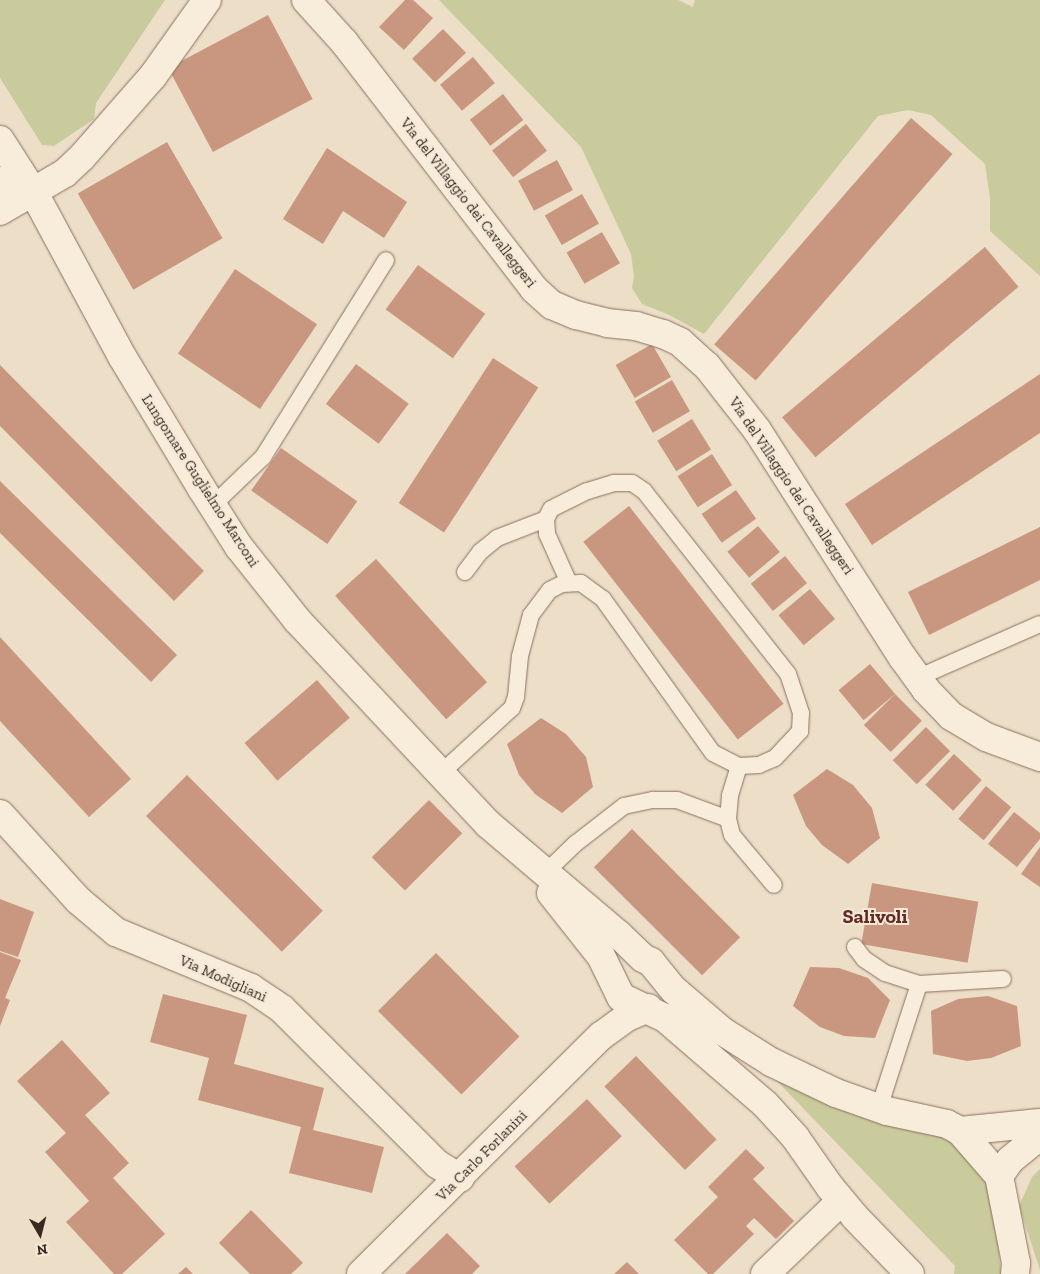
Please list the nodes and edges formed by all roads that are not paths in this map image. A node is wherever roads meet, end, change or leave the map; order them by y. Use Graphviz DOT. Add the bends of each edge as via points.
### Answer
graph roads {
  1 [pos="207,0"];
  2 [pos="306,0"];
  3 [pos="0,140"];
  4 [pos="0,181"];
  5 [pos="34,193"];
  6 [pos="0,211"];
  7 [pos="386,260"];
  8 [pos="212,506"];
  9 [pos="546,519"];
  10 [pos="465,572"];
  11 [pos="569,583"];
  12 [pos="1040,624"];
  13 [pos="918,678"];
  14 [pos="1040,757"];
  15 [pos="739,766"];
  16 [pos="441,773"];
  17 [pos="0,814"];
  18 [pos="728,819"];
  19 [pos="516,849"];
  20 [pos="546,873"];
  21 [pos="774,885"];
  22 [pos="855,947"];
  23 [pos="643,958"];
  24 [pos="1003,979"];
  25 [pos="919,984"];
  26 [pos="614,987"];
  27 [pos="648,1008"];
  28 [pos="601,1036"];
  29 [pos="879,1108"];
  30 [pos="1040,1123"];
  31 [pos="960,1131"];
  32 [pos="1040,1136"];
  33 [pos="999,1176"];
  34 [pos="460,1178"];
  35 [pos="841,1201"];
  36 [pos="362,1274"];
  37 [pos="765,1274"];
  38 [pos="910,1274"];
  39 [pos="1015,1274"];
  1 -- 5 [label="street" via="153,76 82,156"];
  2 -- 13 [label="street, Via del Villaggio dei Cavalleggeri" via="344,42 534,290 552,305 576,315 663,334 680,342 707,366 757,430"];
  3 -- 5 [label="street, Lungomare Guglielmo Marconi"];
  4 -- 5 [label="street"];
  5 -- 6 [label="street"];
  5 -- 8 [label="street, Lungomare Guglielmo Marconi" via="123,358"];
  7 -- 8 [label="lane" via="263,457"];
  8 -- 16 [label="street, Lungomare Guglielmo Marconi" via="238,546 297,620"];
  9 -- 10 [label="lane" via="497,538 480,552"];
  9 -- 11 [label="lane" via="547,534"];
  9 -- 15 [label="lane" via="551,509 587,491 614,483 632,483 644,491 788,674 801,713 800,731 775,758 759,765"];
  11 -- 15 [label="lane" via="581,583 603,599 713,753"];
  11 -- 16 [label="lane" via="550,590 531,614 512,708"];
  12 -- 13 [label="lane"];
  13 -- 14 [label="street, Via del Villaggio dei Cavalleggeri" via="952,716 986,737"];
  15 -- 18 [label="lane" via="730,796"];
  16 -- 19 [label="street, Lungomare Guglielmo Marconi"];
  17 -- 34 [label="street, Via Modigliani" via="78,900 116,932 251,988 282,1009 437,1164"];
  18 -- 20 [label="lane" via="677,800 653,800 624,806 575,844"];
  18 -- 21 [label="lane" via="732,835"];
  19 -- 20 [label="street, Lungomare Guglielmo Marconi"];
  19 -- 26 [label="street, Lungomare Guglielmo Marconi" via="601,956"];
  20 -- 23 [label="street, Lungomare Guglielmo Marconi"];
  22 -- 25 [label="lane" via="864,959 885,973"];
  23 -- 26 [label="street" via="621,966 616,972"];
  23 -- 29 [label="street, Lungomare Guglielmo Marconi" via="657,968 694,1010 722,1031 779,1066 836,1093"];
  24 -- 25 [label="lane"];
  25 -- 29 [label="lane"];
  26 -- 27 [label="street" via="626,1001"];
  26 -- 28 [label="street, Via Carlo Forlanini" via="611,1014"];
  27 -- 28 [label="street, Via Carlo Forlanini" via="627,1017"];
  27 -- 35 [label="street" via="686,1035 765,1104 795,1137"];
  28 -- 34 [label="street, Via Carlo Forlanini"];
  29 -- 31 [label="street, Lungomare Guglielmo Marconi" via="947,1124"];
  30 -- 31 [label="street"];
  31 -- 33 [label="street, Lungomare Guglielmo Marconi"];
  32 -- 33 [label="street" via="1010,1160"];
  33 -- 39 [label="street, Lungomare Guglielmo Marconi" via="1016,1263"];
  34 -- 36 [label="street, Via Carlo Forlanini"];
  35 -- 37 [label="street"];
  35 -- 38 [label="street"];
}
